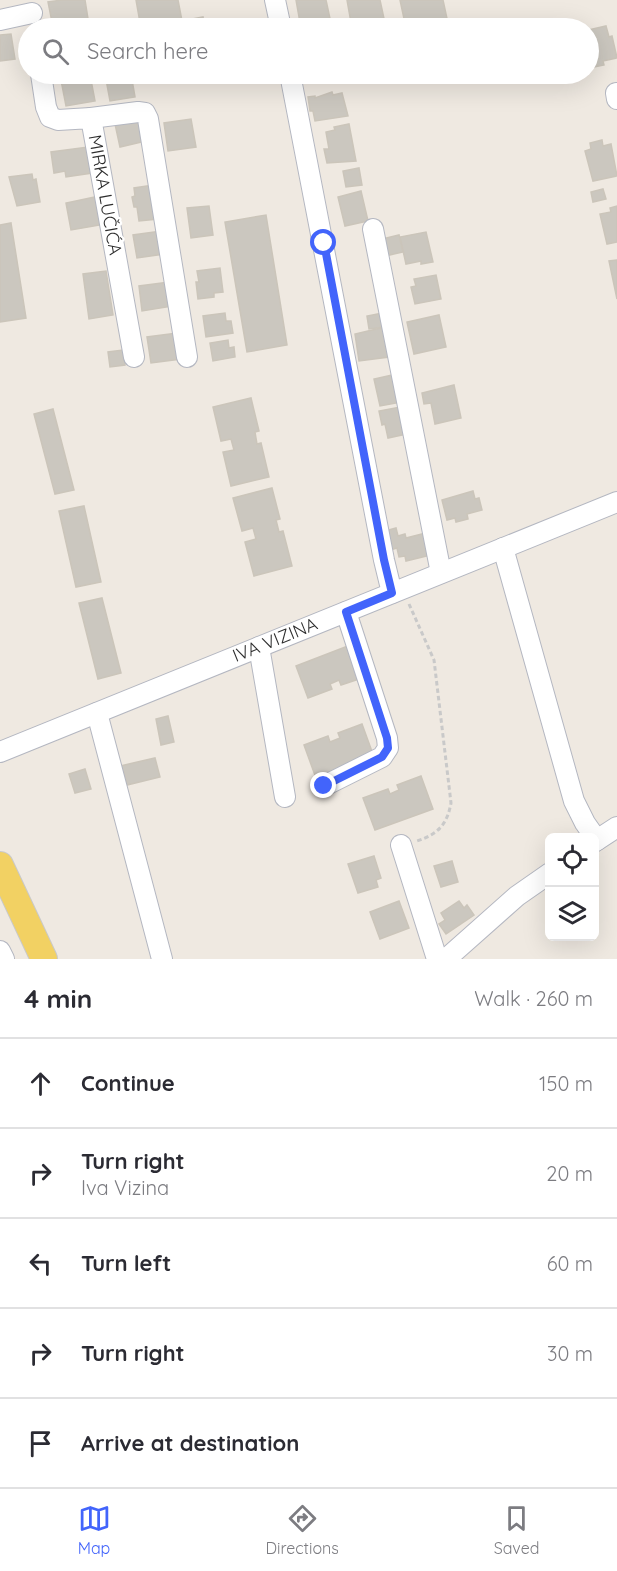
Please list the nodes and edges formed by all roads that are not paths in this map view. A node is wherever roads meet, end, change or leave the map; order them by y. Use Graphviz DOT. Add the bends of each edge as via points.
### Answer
graph roads {
  1 [pos="275,0"];
  2 [pos="32,14"];
  3 [pos="279,18"];
  4 [pos="0,20"];
  5 [pos="42,84"];
  6 [pos="292,84"];
  7 [pos="91,118"];
  8 [pos="373,229"];
  9 [pos="134,357"];
  10 [pos="187,357"];
  11 [pos="617,502"];
  12 [pos="502,548"];
  13 [pos="441,573"];
  14 [pos="397,591"];
  15 [pos="346,612"];
  16 [pos="259,647"];
  17 [pos="97,713"];
  18 [pos="0,752"];
  19 [pos="324,786"];
  20 [pos="285,797"];
  21 [pos="617,827"];
  22 [pos="591,833"];
  23 [pos="599,839"];
  24 [pos="401,845"];
  25 [pos="0,865"];
  26 [pos="545,876"];
  27 [pos="0,951"];
  28 [pos="4,959"];
  29 [pos="44,959"];
  30 [pos="162,959"];
  31 [pos="437,959"];
  32 [pos="446,959"];
  1 -- 3 [label="street"];
  2 -- 4 [label="street"];
  5 -- 7 [label="street, MIRKA LUČIĆA" via="50,117"];
  6 -- 14 [label="street" via="384,560"];
  7 -- 9 [label="street, MIRKA LUČIĆA"];
  7 -- 10 [label="street" via="138,112 145,113 148,119"];
  8 -- 13 [label="street"];
  11 -- 12 [label="street, IVA VIZINA"];
  12 -- 13 [label="street, IVA VIZINA"];
  12 -- 22 [label="street" via="574,801"];
  13 -- 14 [label="street, IVA VIZINA"];
  14 -- 15 [label="street, IVA VIZINA"];
  15 -- 16 [label="street, IVA VIZINA"];
  15 -- 19 [label="street" via="388,748 382,757"];
  16 -- 17 [label="street, IVA VIZINA"];
  16 -- 20 [label="street"];
  17 -- 18 [label="street, IVA VIZINA"];
  17 -- 30 [label="street"];
  21 -- 23 [label="street"];
  24 -- 31 [label="street"];
  25 -- 29 [label="main road"];
  26 -- 32 [label="street"];
  27 -- 28 [label="street"];
}
